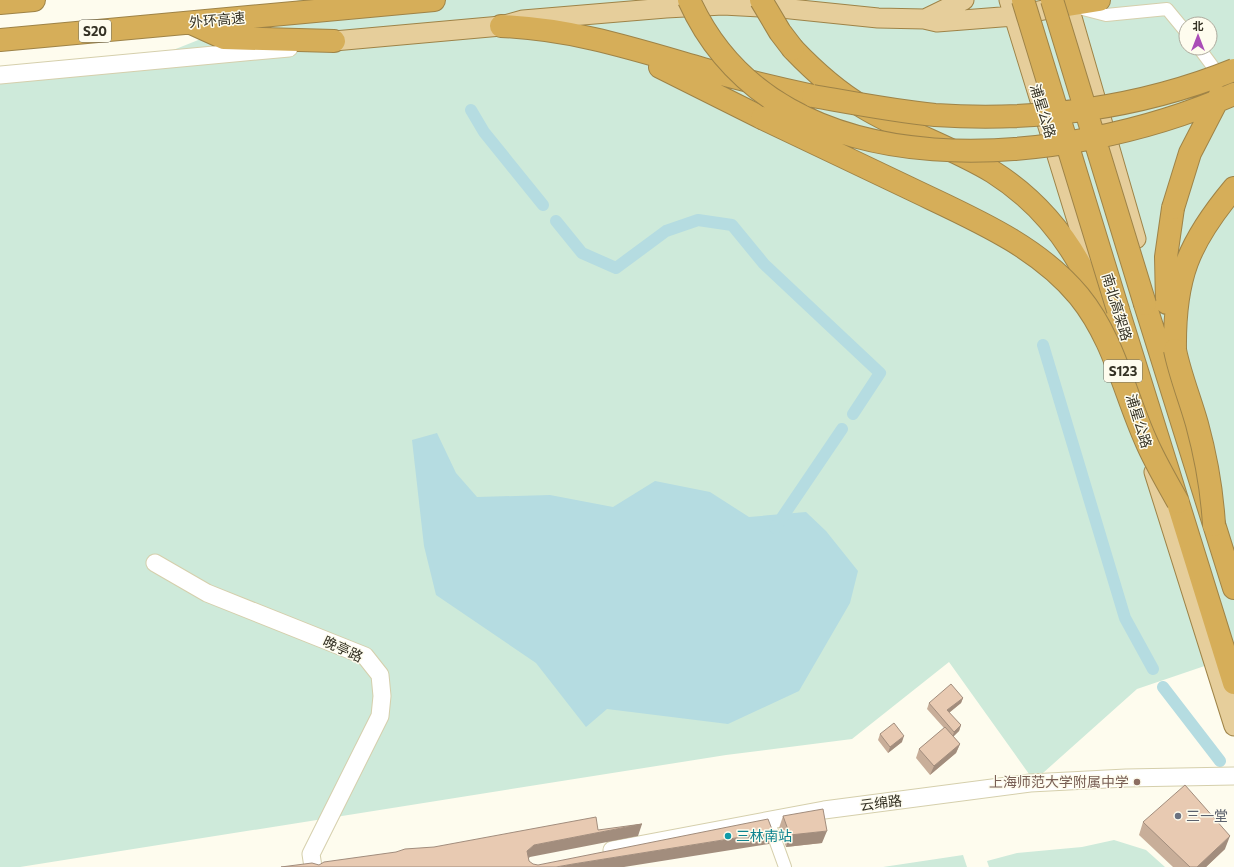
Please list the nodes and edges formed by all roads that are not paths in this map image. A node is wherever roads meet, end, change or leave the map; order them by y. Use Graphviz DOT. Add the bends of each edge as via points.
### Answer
graph roads {
  1 [pos="34,0"];
  2 [pos="434,0"];
  3 [pos="689,0"];
  4 [pos="761,0"];
  5 [pos="964,0"];
  6 [pos="1099,0"];
  7 [pos="1062,2"];
  8 [pos="0,3"];
  9 [pos="1016,5"];
  10 [pos="924,19"];
  11 [pos="190,22"];
  12 [pos="1178,22"];
  13 [pos="501,26"];
  14 [pos="0,40"];
  15 [pos="334,41"];
  16 [pos="633,49"];
  17 [pos="1205,56"];
  18 [pos="1234,70"];
  19 [pos="0,75"];
  20 [pos="1234,94"];
  21 [pos="1234,188"];
  22 [pos="1175,350"];
  23 [pos="1119,367"];
  24 [pos="1178,502"];
  25 [pos="1214,525"];
  26 [pos="1234,561"];
  27 [pos="155,563"];
  28 [pos="1234,588"];
  29 [pos="1234,683"];
  30 [pos="1234,726"];
  31 [pos="1234,776"];
  32 [pos="768,820"];
  33 [pos="597,853"];
  34 [pos="314,867"];
  35 [pos="785,867"];
  1 -- 8 [label="highway"];
  2 -- 11 [label="highway, 外环高速 / S20"];
  3 -- 20 [label="highway, bridge" via="722,55 745,79 771,98 816,122 852,135 896,145 972,151 1067,143 1160,122"];
  4 -- 23 [label="highway, bridge" via="793,48 835,88 879,115 992,172 1040,210 1066,240 1086,275 1106,323"];
  5 -- 10 [label="main road"];
  6 -- 7 [label="highway"];
  7 -- 9 [label="main road"];
  7 -- 12 [label="street" via="1106,15 1167,9"];
  7 -- 25 [label="highway, 南北高架路, bridge"];
  7 -- 26 [label="main road"];
  9 -- 10 [label="main road" via="937,22"];
  9 -- 24 [label="highway, 南北高架路, bridge"];
  9 -- 30 [label="main road, 浦星公路 / S123"];
  10 -- 13 [label="main road" via="878,18 752,6 709,6 523,20"];
  11 -- 14 [label="highway, 外环高速 / S20"];
  11 -- 15 [label="highway" via="224,38"];
  13 -- 15 [label="main road"];
  13 -- 16 [label="highway" via="580,35"];
  15 -- 19 [label="street" via="309,46"];
  16 -- 18 [label="highway, bridge" via="705,70 812,96 934,114 1020,116 1078,111 1138,100 1197,84"];
  16 -- 23 [label="highway, bridge" via="646,60 981,222 1023,247 1079,296 1100,328"];
  17 -- 20 [label="street"];
  18 -- 22 [label="highway, bridge" via="1190,153 1173,208 1166,282"];
  21 -- 22 [label="highway" via="1204,226 1185,263 1178,292"];
  22 -- 25 [label="highway, bridge" via="1202,445 1212,495"];
  23 -- 24 [label="highway, bridge" via="1146,441"];
  24 -- 29 [label="highway, 南北高架路"];
  25 -- 28 [label="highway, 南北高架路"];
  27 -- 34 [label="street, 晚亭路" via="207,593 365,656 380,675 380,716 311,854"];
  31 -- 32 [label="street, 云绵路" via="1030,783 824,810"];
  32 -- 33 [label="street, 云绵路"];
  32 -- 35 [label="street"];
}
